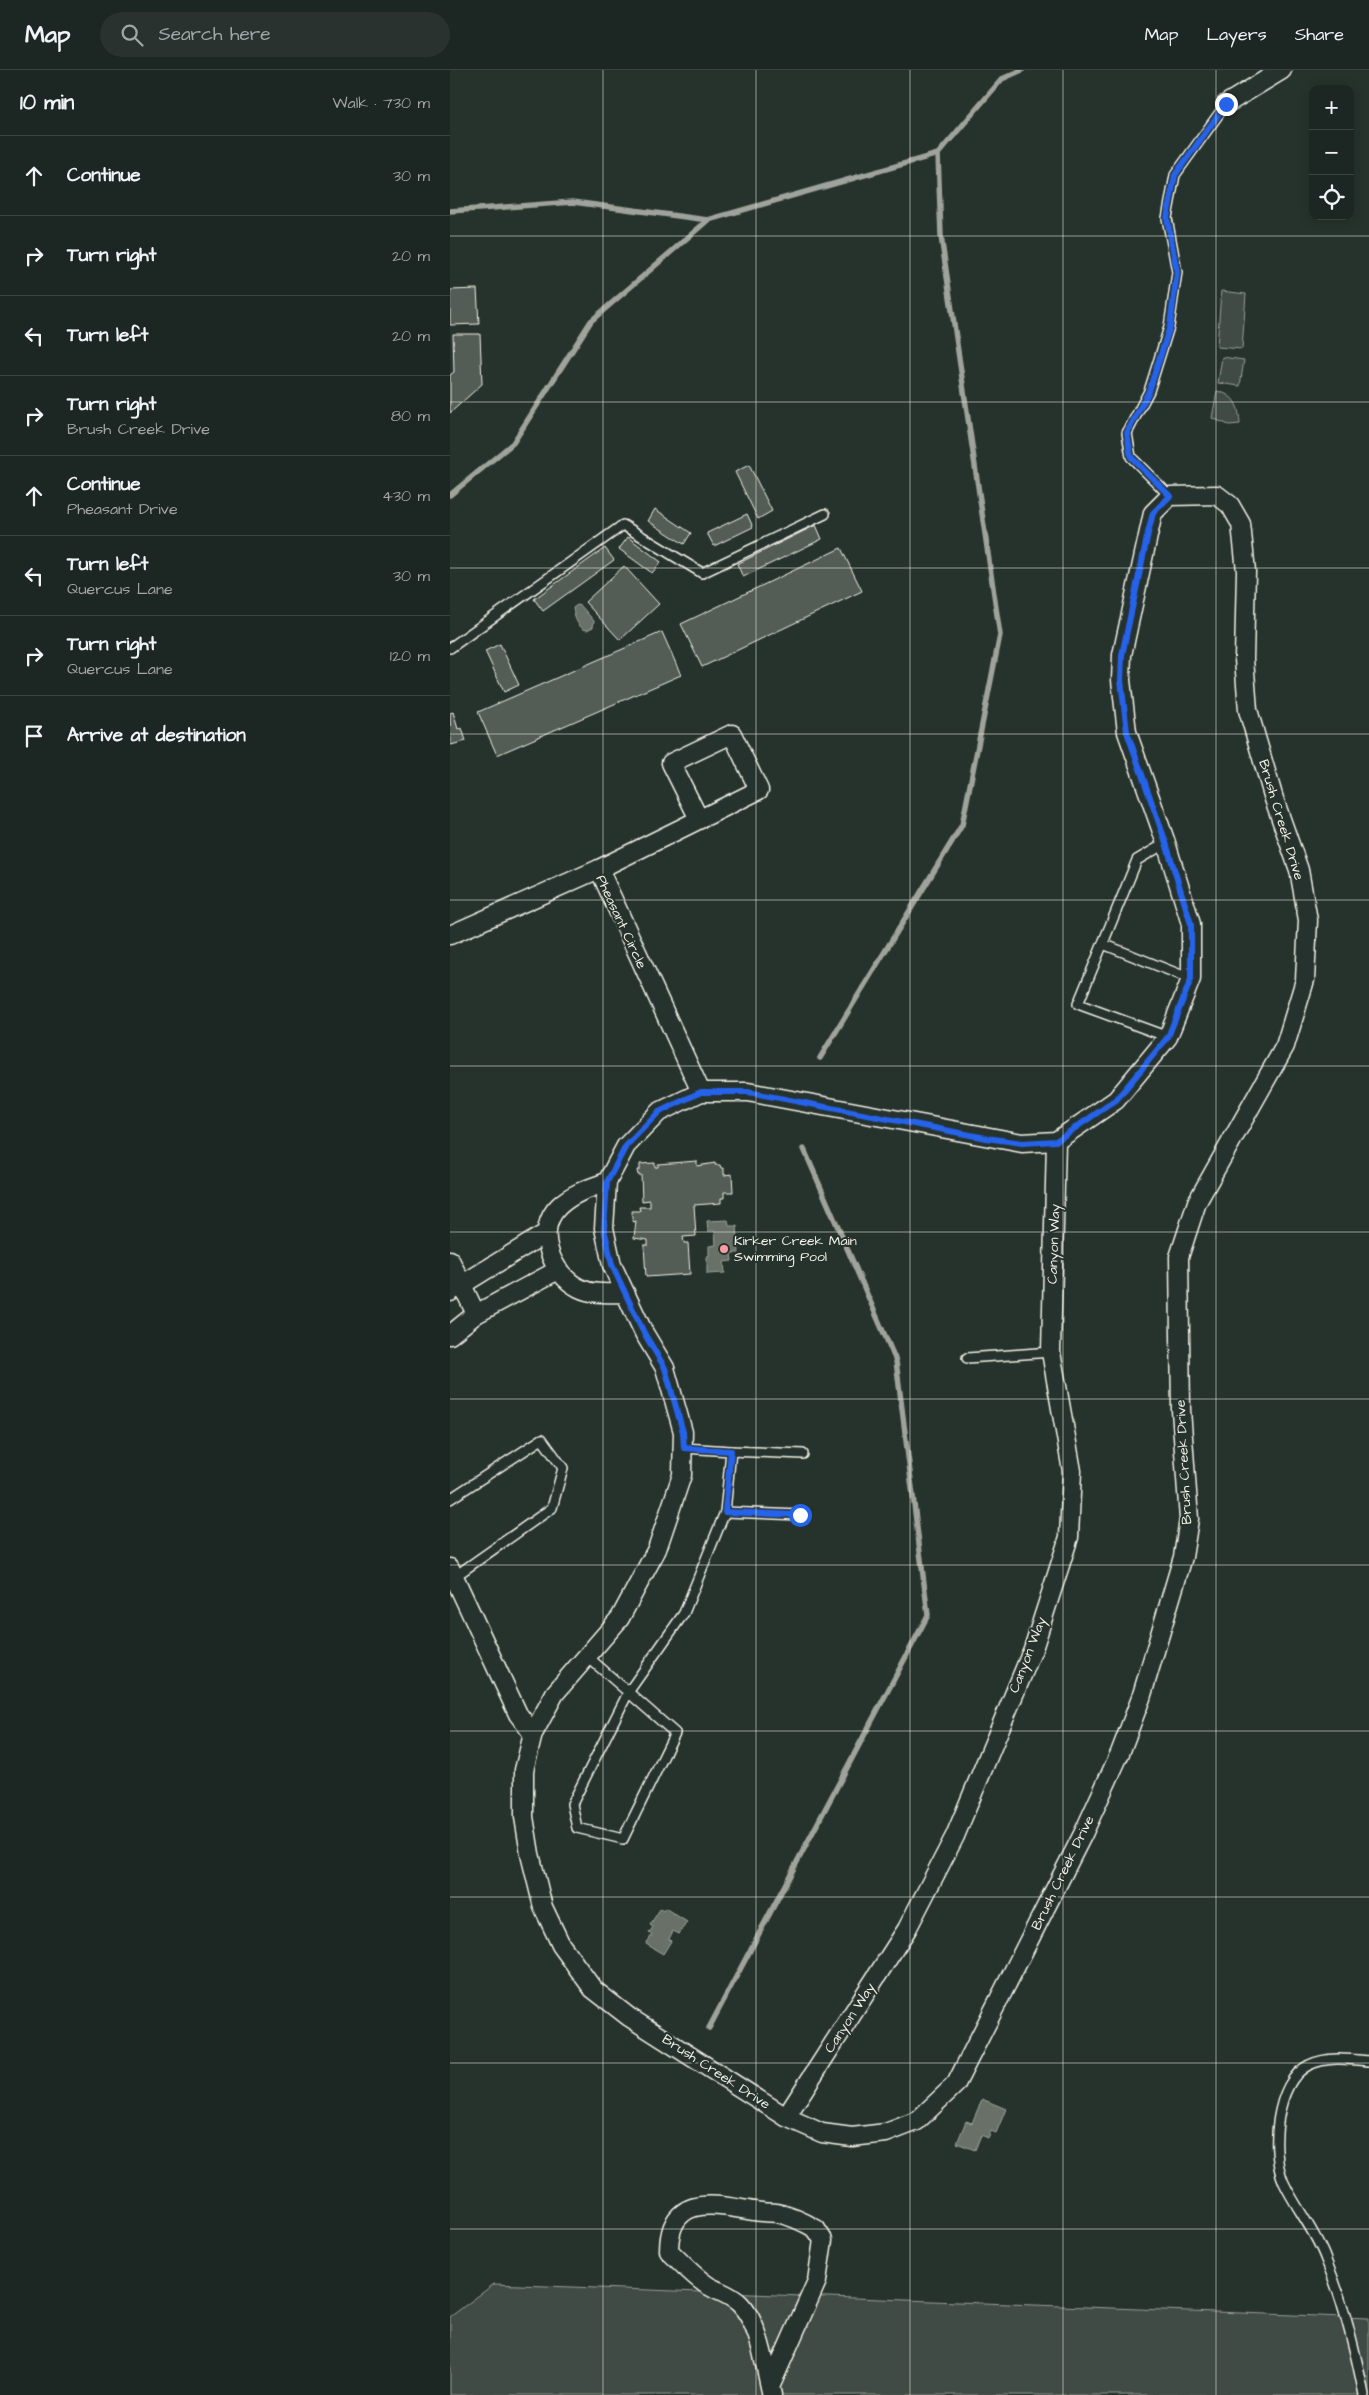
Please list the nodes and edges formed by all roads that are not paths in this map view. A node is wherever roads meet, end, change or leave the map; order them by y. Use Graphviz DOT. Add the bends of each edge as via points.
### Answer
graph roads {
  1 [pos="1282,70"];
  2 [pos="1226,104"];
  3 [pos="1170,496"];
  4 [pos="825,514"];
  5 [pos="450,648"];
  6 [pos="699,819"];
  7 [pos="1166,843"];
  8 [pos="599,869"];
  9 [pos="450,935"];
  10 [pos="1103,944"];
  11 [pos="1191,979"];
  12 [pos="1168,1037"];
  13 [pos="701,1092"];
  14 [pos="1056,1141"];
  15 [pos="607,1182"];
  16 [pos="546,1233"];
  17 [pos="450,1260"];
  18 [pos="558,1270"];
  19 [pos="455,1288"];
  20 [pos="625,1293"];
  21 [pos="476,1314"];
  22 [pos="450,1335"];
  23 [pos="1051,1352"];
  24 [pos="967,1358"];
  25 [pos="684,1448"];
  26 [pos="731,1451"];
  27 [pos="803,1454"];
  28 [pos="450,1499"];
  29 [pos="725,1512"];
  30 [pos="800,1515"];
  31 [pos="452,1572"];
  32 [pos="588,1657"];
  33 [pos="629,1690"];
  34 [pos="533,1734"];
  35 [pos="1369,2062"];
  36 [pos="786,2117"];
  37 [pos="771,2391"];
  38 [pos="1364,2395"];
  1 -- 2 [label="street"];
  2 -- 3 [label="lane" via="1175,175 1167,218 1177,272 1170,326 1149,391 1127,433 1131,457"];
  3 -- 7 [label="street" via="1153,513 1122,655 1121,680 1127,732"];
  3 -- 36 [label="street, Brush Creek Drive" via="1217,495 1230,505 1241,524 1246,571 1244,659 1248,710 1299,870 1308,920 1305,980 1286,1046 1197,1202 1179,1257 1181,1410 1189,1519 1184,1557 1141,1698 1120,1753 1083,1834 956,2084 917,2121 886,2133 852,2137 822,2132"];
  4 -- 5 [label="lane" via="702,573 624,525"];
  6 -- 6 [label="street" via="759,790 732,734 671,763"];
  6 -- 8 [label="street"];
  7 -- 10 [label="lane" via="1137,860"];
  7 -- 11 [label="street" via="1191,924"];
  8 -- 9 [label="street, Pheasant Circle"];
  8 -- 13 [label="street, Pheasant Circle"];
  10 -- 11 [label="lane"];
  10 -- 12 [label="lane" via="1078,1004"];
  11 -- 12 [label="street"];
  12 -- 14 [label="street" via="1116,1100"];
  13 -- 14 [label="street" via="748,1092 1022,1143"];
  13 -- 15 [label="street" via="659,1112 626,1146"];
  14 -- 23 [label="street, Canyon Way"];
  15 -- 16 [label="street" via="580,1191 559,1206 550,1218"];
  15 -- 20 [label="street, Brush Creek Drive" via="604,1228 612,1265"];
  16 -- 18 [label="street" via="549,1253"];
  16 -- 19 [label="street"];
  17 -- 19 [label="street"];
  18 -- 20 [label="street" via="578,1287 594,1293"];
  18 -- 21 [label="street"];
  19 -- 21 [label="street"];
  20 -- 25 [label="street, Brush Creek Drive" via="665,1368 683,1432"];
  21 -- 22 [label="street"];
  23 -- 24 [label="lane"];
  23 -- 36 [label="street, Canyon Way" via="1072,1471 1069,1537 1033,1649 955,1836 907,1929"];
  25 -- 26 [label="lane"];
  25 -- 32 [label="street, Brush Creek Drive" via="682,1475 657,1549 620,1618"];
  26 -- 27 [label="lane"];
  26 -- 29 [label="lane"];
  28 -- 31 [label="lane" via="542,1439 563,1468 552,1508"];
  29 -- 30 [label="lane"];
  29 -- 33 [label="lane" via="684,1613"];
  31 -- 34 [label="street" via="518,1714"];
  32 -- 33 [label="lane"];
  32 -- 34 [label="street, Brush Creek Drive" via="555,1693"];
  33 -- 33 [label="lane" via="675,1733 623,1839 577,1828 572,1804"];
  34 -- 36 [label="street, Brush Creek Drive" via="524,1770 524,1817 543,1907 561,1946 593,1989 629,2017"];
  35 -- 38 [label="lane" via="1326,2060 1302,2070 1288,2088 1282,2104 1277,2143 1284,2182 1314,2231 1339,2295"];
  37 -- 37 [label="street" via="764,2358 749,2317 741,2305 731,2296 704,2283 669,2251 669,2237 683,2212 708,2206 777,2213 816,2228 823,2240 817,2281"];
}
